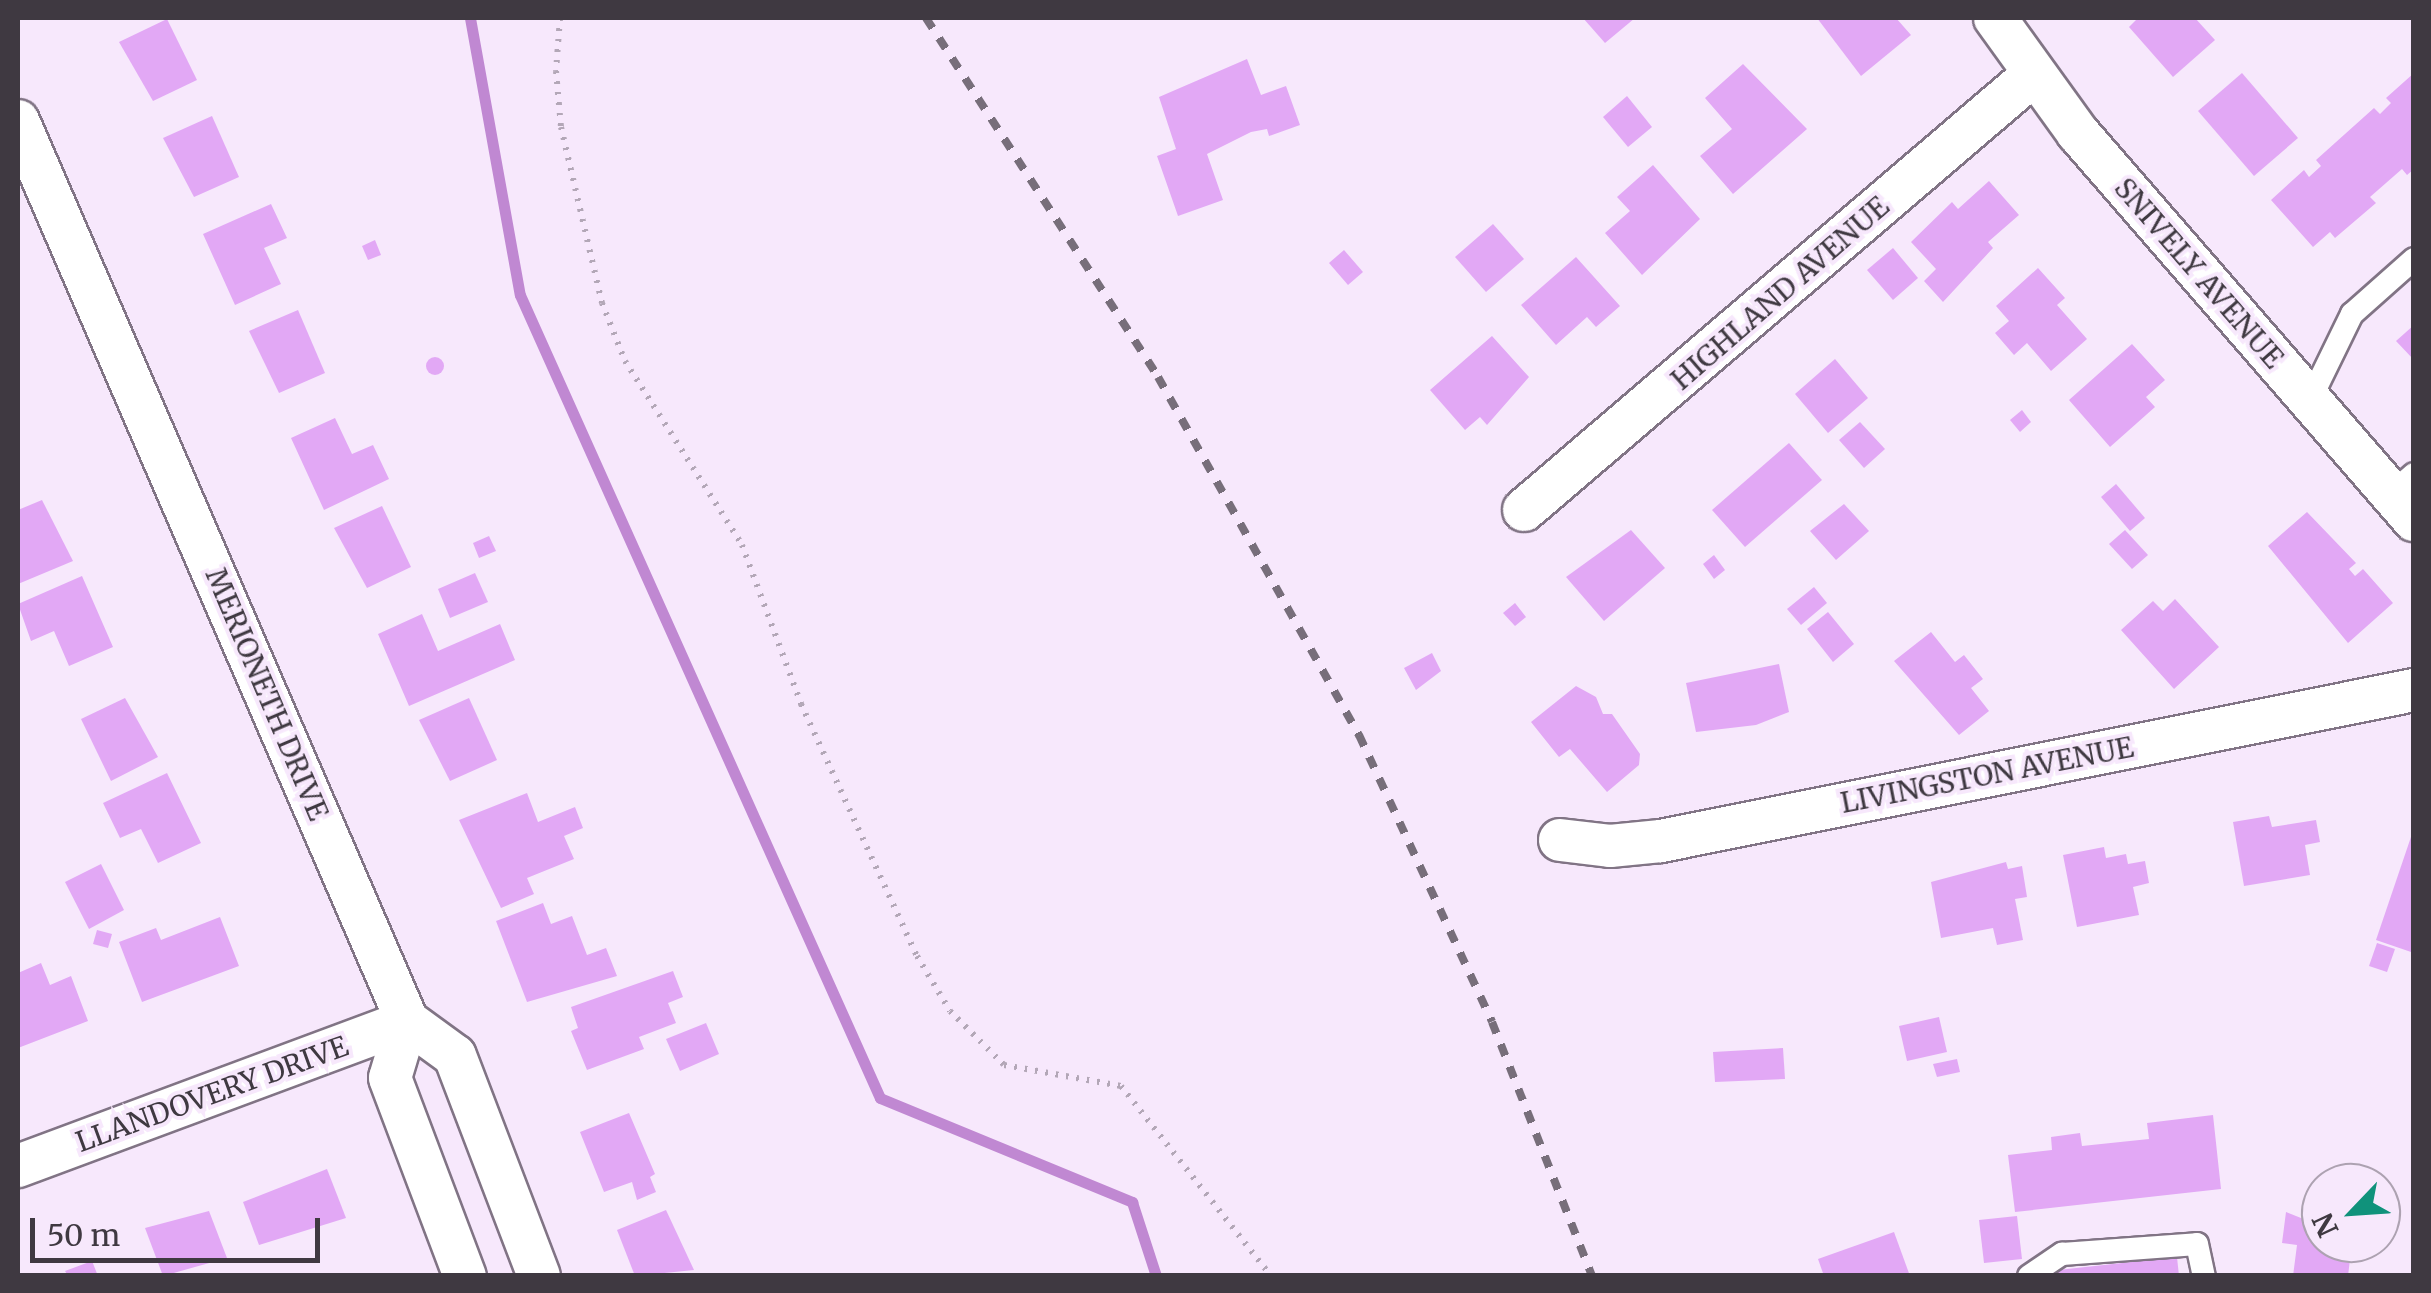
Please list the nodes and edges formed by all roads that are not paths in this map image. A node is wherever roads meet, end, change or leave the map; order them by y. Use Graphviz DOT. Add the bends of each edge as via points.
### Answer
graph roads {
  1 [pos="1995,18"];
  2 [pos="2034,74"];
  3 [pos="18,120"];
  4 [pos="2414,258"];
  5 [pos="2310,400"];
  6 [pos="2406,496"];
  7 [pos="1524,510"];
  8 [pos="2414,690"];
  9 [pos="1560,840"];
  10 [pos="407,1021"];
  11 [pos="18,1166"];
  12 [pos="465,1276"];
  13 [pos="539,1276"];
  14 [pos="2029,1276"];
  15 [pos="2204,1276"];
  1 -- 2 [label="street, SNIVELY AVENUE"];
  2 -- 5 [label="street, SNIVELY AVENUE"];
  2 -- 7 [label="street, HIGHLAND AVENUE"];
  3 -- 10 [label="street, MERIONETH DRIVE"];
  4 -- 5 [label="lane" via="2352,314"];
  5 -- 6 [label="street, SNIVELY AVENUE"];
  8 -- 9 [label="street, LIVINGSTON AVENUE" via="1661,841 1610,846"];
  10 -- 11 [label="street, LLANDOVERY DRIVE"];
  10 -- 12 [label="street" via="390,1078"];
  10 -- 13 [label="street" via="455,1056"];
  14 -- 15 [label="lane" via="2062,1254 2197,1244"];
}
